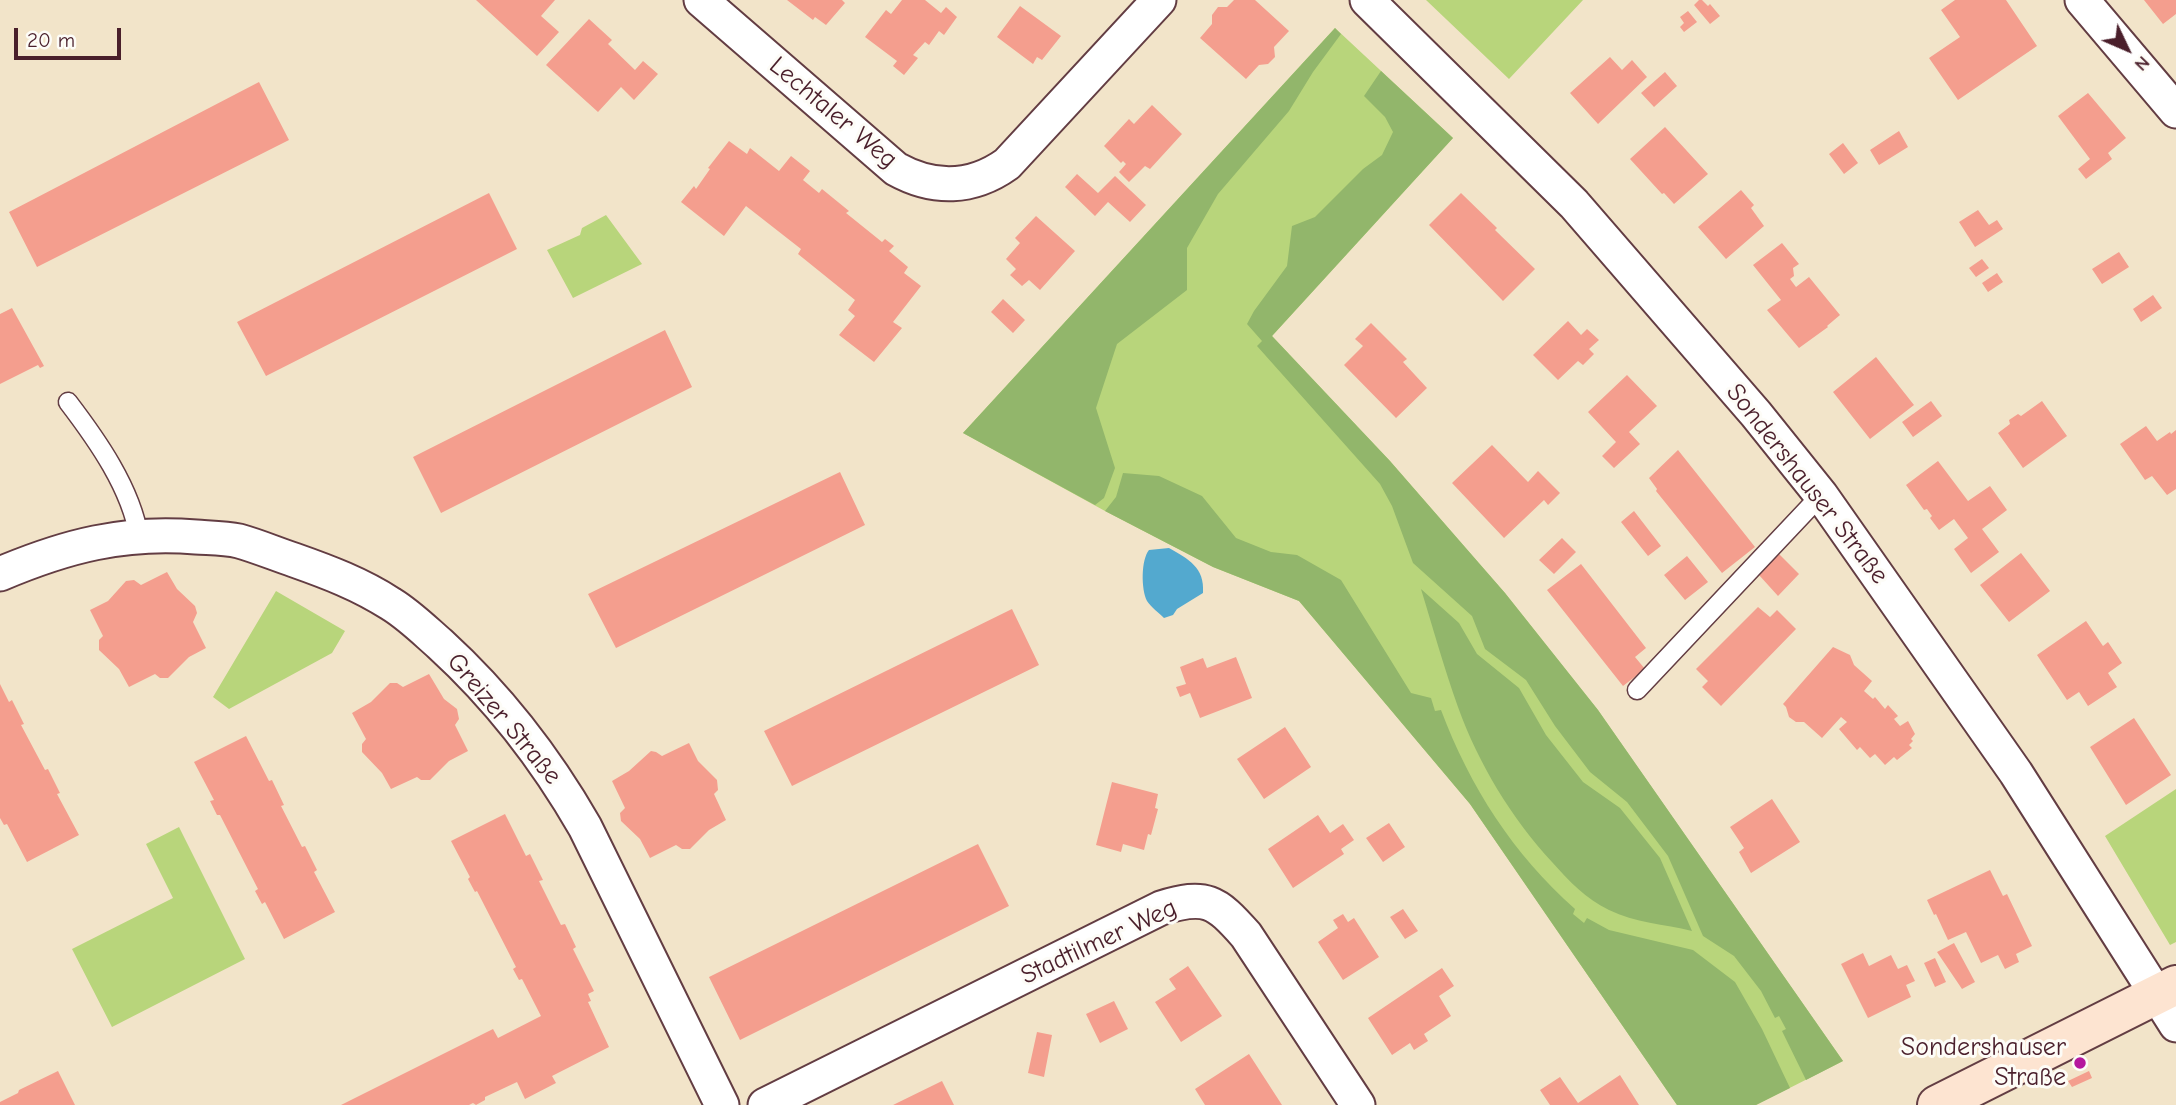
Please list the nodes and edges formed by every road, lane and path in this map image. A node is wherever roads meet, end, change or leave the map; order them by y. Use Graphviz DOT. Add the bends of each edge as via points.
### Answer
graph roads {
  1 [pos="701,0"];
  2 [pos="1159,0"];
  3 [pos="1367,0"];
  4 [pos="2082,0"];
  5 [pos="2176,111"];
  6 [pos="68,402"];
  7 [pos="1821,495"];
  8 [pos="139,537"];
  9 [pos="0,574"];
  10 [pos="1637,690"];
  11 [pos="2169,1002"];
  12 [pos="722,1105"];
  13 [pos="765,1105"];
  14 [pos="1358,1105"];
  15 [pos="1937,1105"];
  1 -- 2 [label="street, Lechtaler Weg" via="896,169 925,182 949,184 977,181 1007,164"];
  3 -- 7 [label="street, Sondershauser Straße" via="1574,204"];
  4 -- 5 [label="street"];
  6 -- 8 [label="lane" via="95,437 134,510"];
  7 -- 10 [label="lane"];
  7 -- 11 [label="street, Sondershauser Straße" via="2016,772"];
  8 -- 9 [label="street, Greizer Straße" via="93,542"];
  8 -- 12 [label="street, Greizer Straße" via="238,541 342,577 412,619 469,670 519,728 585,827"];
  11 -- 15 [label="main road"];
  13 -- 14 [label="street, Stadtilmer Weg" via="1161,908 1202,900 1226,912 1246,934"];
}
